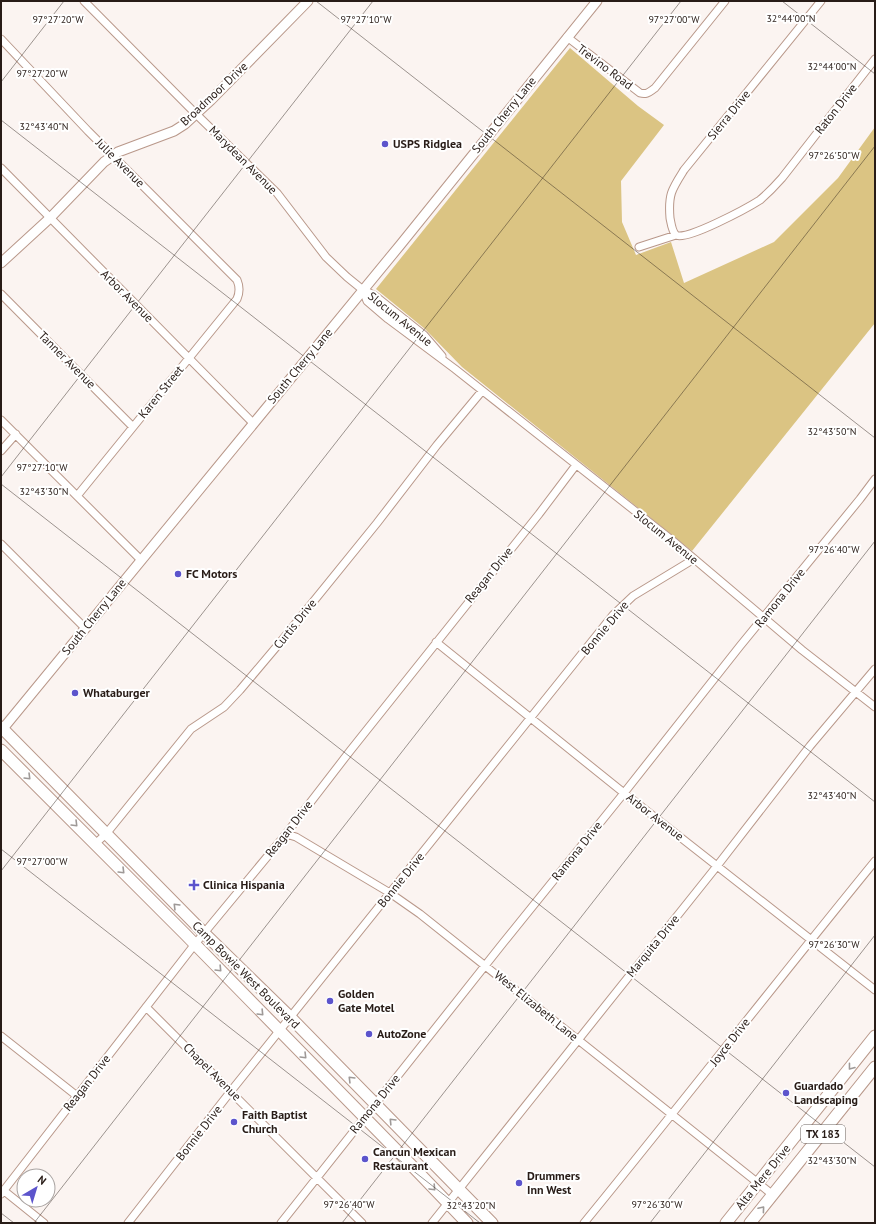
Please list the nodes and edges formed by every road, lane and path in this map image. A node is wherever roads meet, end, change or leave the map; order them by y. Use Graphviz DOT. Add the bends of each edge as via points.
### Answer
graph roads {
  1 [pos="84,1"];
  2 [pos="308,1"];
  3 [pos="597,1"];
  4 [pos="725,1"];
  5 [pos="821,1"];
  6 [pos="567,37"];
  7 [pos="1,39"];
  8 [pos="875,59"];
  9 [pos="196,114"];
  10 [pos="112,156"];
  11 [pos="1,168"];
  12 [pos="50,218"];
  13 [pos="678,236"];
  14 [pos="639,247"];
  15 [pos="1,263"];
  16 [pos="240,286"];
  17 [pos="363,290"];
  18 [pos="1,294"];
  19 [pos="189,358"];
  20 [pos="482,391"];
  21 [pos="1,420"];
  22 [pos="253,423"];
  23 [pos="133,427"];
  24 [pos="16,434"];
  25 [pos="1,451"];
  26 [pos="576,465"];
  27 [pos="875,479"];
  28 [pos="77,496"];
  29 [pos="1,544"];
  30 [pos="694,559"];
  31 [pos="141,560"];
  32 [pos="763,618"];
  33 [pos="85,628"];
  34 [pos="436,642"];
  35 [pos="875,669"];
  36 [pos="857,692"];
  37 [pos="875,707"];
  38 [pos="531,719"];
  39 [pos="2,729"];
  40 [pos="1,750"];
  41 [pos="624,793"];
  42 [pos="106,834"];
  43 [pos="286,834"];
  44 [pos="95,844"];
  45 [pos="875,861"];
  46 [pos="717,866"];
  47 [pos="390,894"];
  48 [pos="204,933"];
  49 [pos="811,940"];
  50 [pos="195,944"];
  51 [pos="485,966"];
  52 [pos="875,990"];
  53 [pos="146,1007"];
  54 [pos="290,1018"];
  55 [pos="279,1031"];
  56 [pos="1,1036"];
  57 [pos="875,1036"];
  58 [pos="577,1040"];
  59 [pos="875,1067"];
  60 [pos="231,1091"];
  61 [pos="77,1096"];
  62 [pos="375,1104"];
  63 [pos="672,1115"];
  64 [pos="365,1117"];
  65 [pos="317,1178"];
  66 [pos="758,1183"];
  67 [pos="458,1189"];
  68 [pos="2,1192"];
  69 [pos="773,1195"];
  70 [pos="448,1203"];
  71 [pos="44,1223"];
  72 [pos="128,1223"];
  73 [pos="280,1223"];
  74 [pos="362,1223"];
  75 [pos="432,1223"];
  76 [pos="467,1223"];
  77 [pos="492,1223"];
  78 [pos="584,1223"];
  79 [pos="726,1223"];
  80 [pos="750,1223"];
  1 -- 9 [label="street, Marydean Avenue"];
  2 -- 9 [label="street, Broadmoor Drive"];
  3 -- 6 [label="street, South Cherry Lane"];
  4 -- 6 [label="street, Trevino Road" via="648,94 640,93"];
  5 -- 13 [label="street, Sierra Drive" via="684,170 672,189 669,205 673,231"];
  6 -- 17 [label="street, South Cherry Lane"];
  7 -- 10 [label="street, Julie Avenue"];
  8 -- 13 [label="street, Raton Drive" via="769,192 722,221 689,235"];
  9 -- 10 [label="street, Broadmoor Drive" via="174,131"];
  9 -- 17 [label="street, Marydean Avenue" via="277,193 326,257"];
  10 -- 12 [label="street, Broadmoor Drive"];
  10 -- 16 [label="street, Julie Avenue" via="237,280"];
  11 -- 12 [label="street, Arbor Avenue"];
  12 -- 15 [label="street, Broadmoor Drive"];
  12 -- 19 [label="street, Arbor Avenue"];
  13 -- 14 [label="street, Raton Drive"];
  16 -- 19 [label="street, Karen Street" via="237,299"];
  17 -- 20 [label="street, Slocum Avenue" via="367,301 388,319"];
  17 -- 22 [label="street, South Cherry Lane"];
  18 -- 23 [label="street, Tanner Avenue"];
  19 -- 22 [label="street, Arbor Avenue"];
  19 -- 23 [label="street, Karen Street"];
  20 -- 26 [label="street, Slocum Avenue"];
  20 -- 42 [label="street, Curtis Drive" via="285,637 224,707 191,729"];
  21 -- 24 [label="street"];
  22 -- 31 [label="street, South Cherry Lane"];
  23 -- 28 [label="street, Karen Street"];
  24 -- 25 [label="street"];
  24 -- 28 [label="street"];
  26 -- 30 [label="street, Slocum Avenue"];
  26 -- 34 [label="street, Reagan Drive"];
  27 -- 32 [label="street, Ramona Drive"];
  28 -- 31 [label="street"];
  29 -- 33 [label="street"];
  30 -- 32 [label="street, Slocum Avenue"];
  30 -- 38 [label="street, Bonnie Drive" via="633,596 614,615"];
  31 -- 33 [label="street, South Cherry Lane"];
  32 -- 36 [label="street, Slocum Avenue"];
  32 -- 41 [label="street, Ramona Drive"];
  33 -- 39 [label="street, South Cherry Lane"];
  34 -- 38 [label="street, Arbor Avenue"];
  34 -- 43 [label="street, Reagan Drive"];
  35 -- 36 [label="street, Marquita Drive"];
  36 -- 37 [label="street, Slocum Avenue"];
  36 -- 46 [label="street, Marquita Drive" via="810,746"];
  38 -- 41 [label="street, Arbor Avenue"];
  38 -- 47 [label="street, Bonnie Drive"];
  39 -- 42 [label="main road, Camp Bowie West Boulevard"];
  40 -- 44 [label="main road, Camp Bowie West Boulevard, one-way"];
  41 -- 46 [label="street, Arbor Avenue"];
  41 -- 51 [label="street, Ramona Drive"];
  42 -- 44 [label="street, Curtis Drive"];
  48 -- 42 [label="main road, Camp Bowie West Boulevard, one-way"];
  43 -- 47 [label="street, West Elizabeth Lane"];
  43 -- 48 [label="street, Reagan Drive"];
  44 -- 50 [label="main road, Camp Bowie West Boulevard, one-way"];
  45 -- 49 [label="street, Joyce Drive"];
  46 -- 49 [label="street, Arbor Avenue"];
  46 -- 58 [label="street, Marquita Drive"];
  47 -- 51 [label="street, West Elizabeth Lane" via="420,914"];
  47 -- 54 [label="street, Bonnie Drive"];
  48 -- 50 [label="street, Reagan Drive"];
  48 -- 54 [label="main road, Camp Bowie West Boulevard"];
  49 -- 52 [label="street, Arbor Avenue"];
  49 -- 63 [label="street, Joyce Drive"];
  50 -- 53 [label="street, Reagan Drive"];
  50 -- 55 [label="main road, Camp Bowie West Boulevard, one-way"];
  51 -- 58 [label="street, West Elizabeth Lane"];
  51 -- 62 [label="street, Ramona Drive"];
  53 -- 60 [label="street, Chapel Avenue"];
  53 -- 61 [label="street, Reagan Drive"];
  54 -- 55 [label="street, Bonnie Drive"];
  62 -- 54 [label="main road, Camp Bowie West Boulevard, one-way"];
  55 -- 60 [label="street, Bonnie Drive"];
  55 -- 64 [label="main road, Camp Bowie West Boulevard, one-way"];
  56 -- 61 [label="street"];
  57 -- 66 [label="main road, Alta Mere Drive / TX 183, one-way"];
  58 -- 63 [label="street, West Elizabeth Lane"];
  58 -- 67 [label="street, Marquita Drive"];
  59 -- 69 [label="main road, Alta Mere Drive / TX 183"];
  60 -- 65 [label="street, Chapel Avenue"];
  60 -- 72 [label="street, Bonnie Drive"];
  61 -- 68 [label="street, Reagan Drive"];
  62 -- 64 [label="street, Ramona Drive"];
  67 -- 62 [label="main road, Camp Bowie West Boulevard, one-way"];
  63 -- 66 [label="street, West Elizabeth Lane"];
  63 -- 78 [label="street, Joyce Drive"];
  64 -- 65 [label="street, Ramona Drive"];
  64 -- 70 [label="main road, Camp Bowie West Boulevard, one-way"];
  65 -- 73 [label="street, Ramona Drive"];
  65 -- 74 [label="street, Chapel Avenue"];
  66 -- 69 [label="street, West Elizabeth Lane"];
  66 -- 79 [label="main road, Alta Mere Drive / TX 183"];
  67 -- 70 [label="street, Marquita Drive"];
  67 -- 77 [label="main road, Camp Bowie West Boulevard"];
  68 -- 71 [label="street"];
  80 -- 69 [label="main road, Alta Mere Drive / TX 183, one-way"];
  70 -- 75 [label="street, Marquita Drive"];
  70 -- 76 [label="main road, Camp Bowie West Boulevard"];
}
